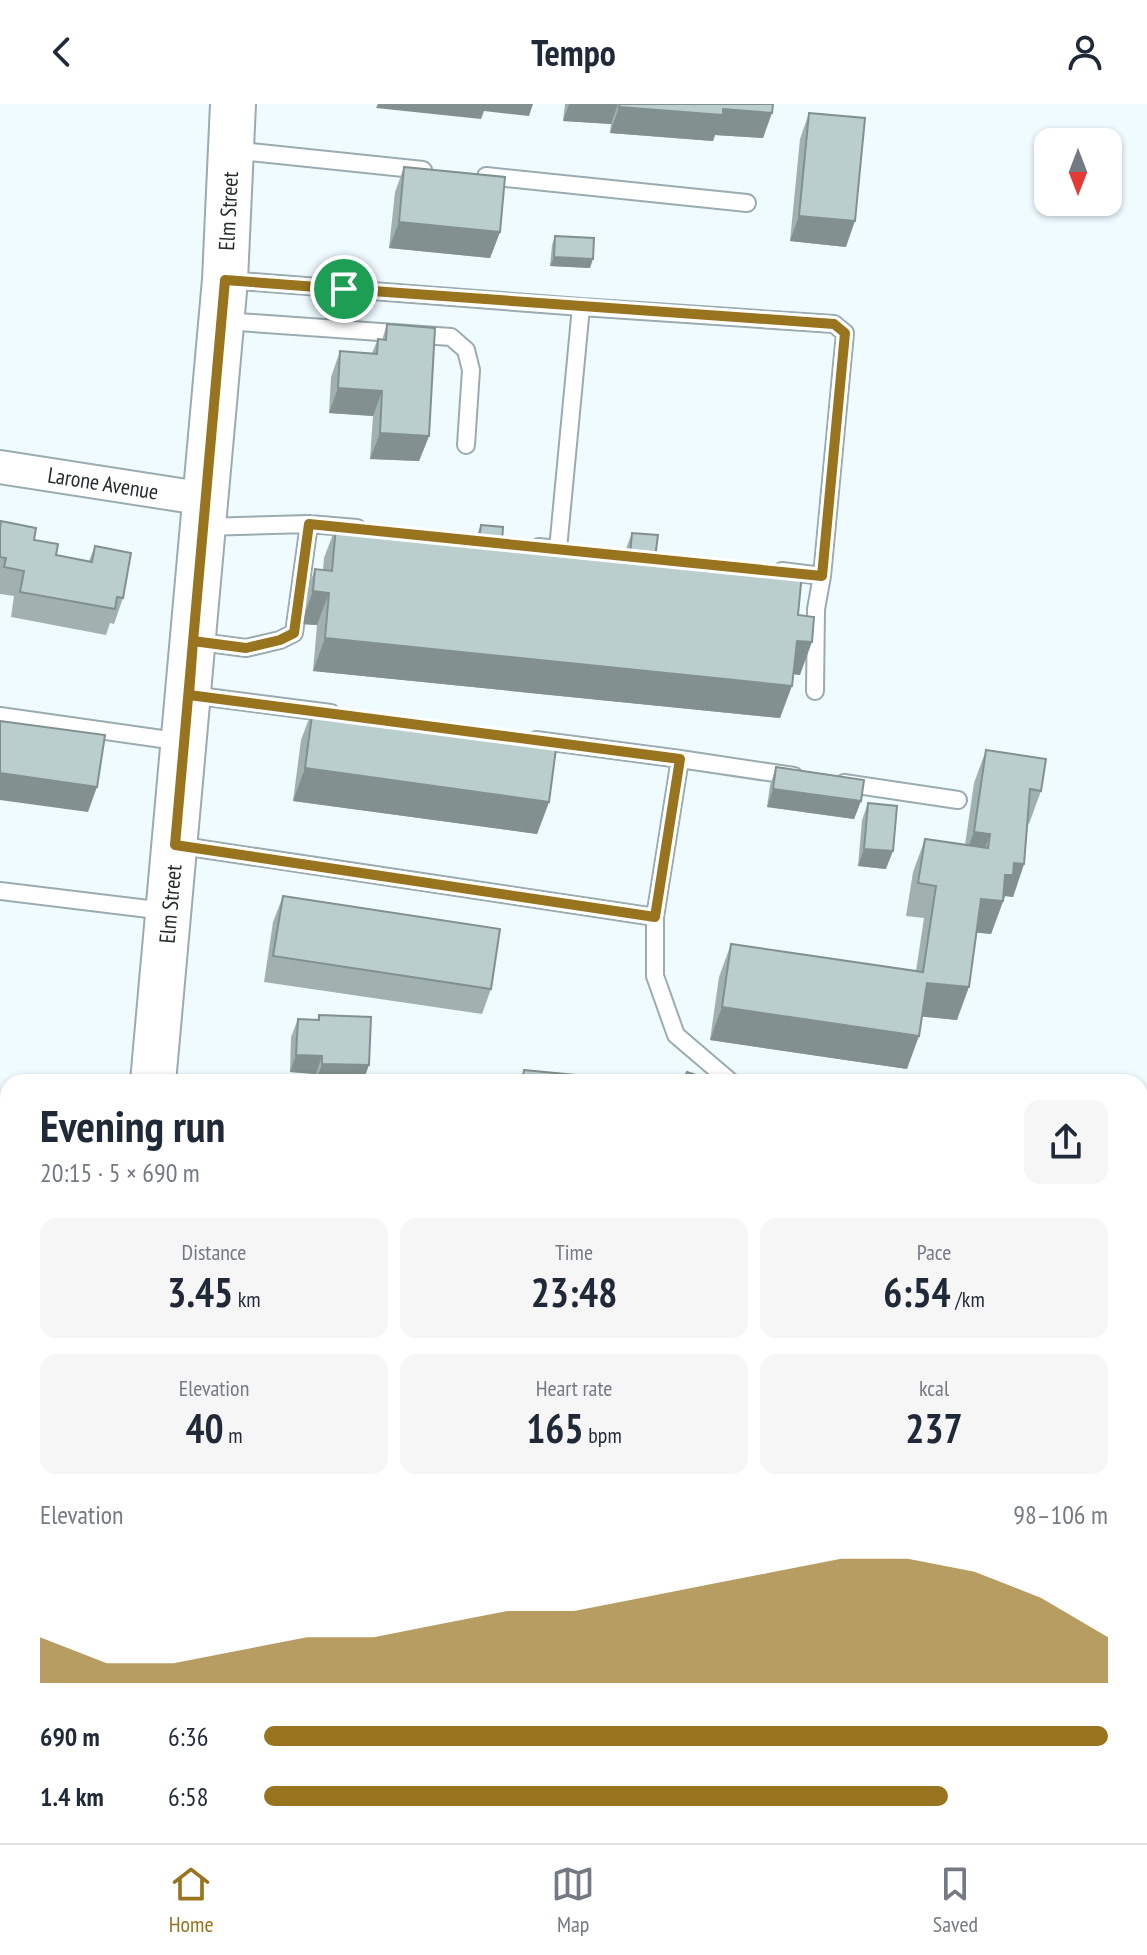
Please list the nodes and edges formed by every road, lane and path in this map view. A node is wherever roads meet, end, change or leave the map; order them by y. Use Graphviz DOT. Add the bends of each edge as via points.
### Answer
graph roads {
  1 [pos="233,104"];
  2 [pos="231,150"];
  3 [pos="434,171"];
  4 [pos="465,174"];
  5 [pos="747,203"];
  6 [pos="223,300"];
  7 [pos="581,307"];
  8 [pos="466,445"];
  9 [pos="0,467"];
  10 [pos="204,513"];
  11 [pos="309,524"];
  12 [pos="372,530"];
  13 [pos="527,545"];
  14 [pos="759,569"];
  15 [pos="822,576"];
  16 [pos="193,641"];
  17 [pos="815,691"];
  18 [pos="189,695"];
  19 [pos="342,715"];
  20 [pos="0,716"];
  21 [pos="527,739"];
  22 [pos="184,742"];
  23 [pos="680,759"];
  24 [pos="804,777"];
  25 [pos="835,782"];
  26 [pos="958,800"];
  27 [pos="175,845"];
  28 [pos="0,891"];
  29 [pos="169,911"];
  30 [pos="655,917"];
  31 [pos="154,1074"];
  32 [pos="722,1074"];
  1 -- 2 [label="main road, Elm Street"];
  2 -- 3 [label="lane"];
  2 -- 6 [label="main road, Elm Street"];
  4 -- 5 [label="lane"];
  6 -- 7 [label="lane"];
  6 -- 8 [label="lane" via="451,337 466,350 471,370"];
  6 -- 10 [label="main road, Elm Street"];
  7 -- 13 [label="lane" via="565,549"];
  7 -- 15 [label="lane" via="834,324 845,333"];
  9 -- 10 [label="street, Larone Avenue"];
  10 -- 11 [label="lane"];
  10 -- 16 [label="main road, Elm Street"];
  11 -- 12 [label="lane"];
  11 -- 16 [label="lane" via="294,633 246,648"];
  14 -- 15 [label="lane"];
  15 -- 17 [label="lane"];
  16 -- 18 [label="main road, Elm Street"];
  18 -- 19 [label="lane"];
  18 -- 22 [label="main road, Elm Street"];
  20 -- 22 [label="lane"];
  21 -- 23 [label="lane"];
  22 -- 27 [label="main road, Elm Street"];
  23 -- 24 [label="lane"];
  23 -- 30 [label="lane"];
  25 -- 26 [label="lane"];
  27 -- 29 [label="main road, Elm Street"];
  27 -- 30 [label="lane"];
  28 -- 29 [label="lane"];
  29 -- 31 [label="main road, Elm Street"];
  30 -- 32 [label="lane" via="655,976 676,1035"];
}
